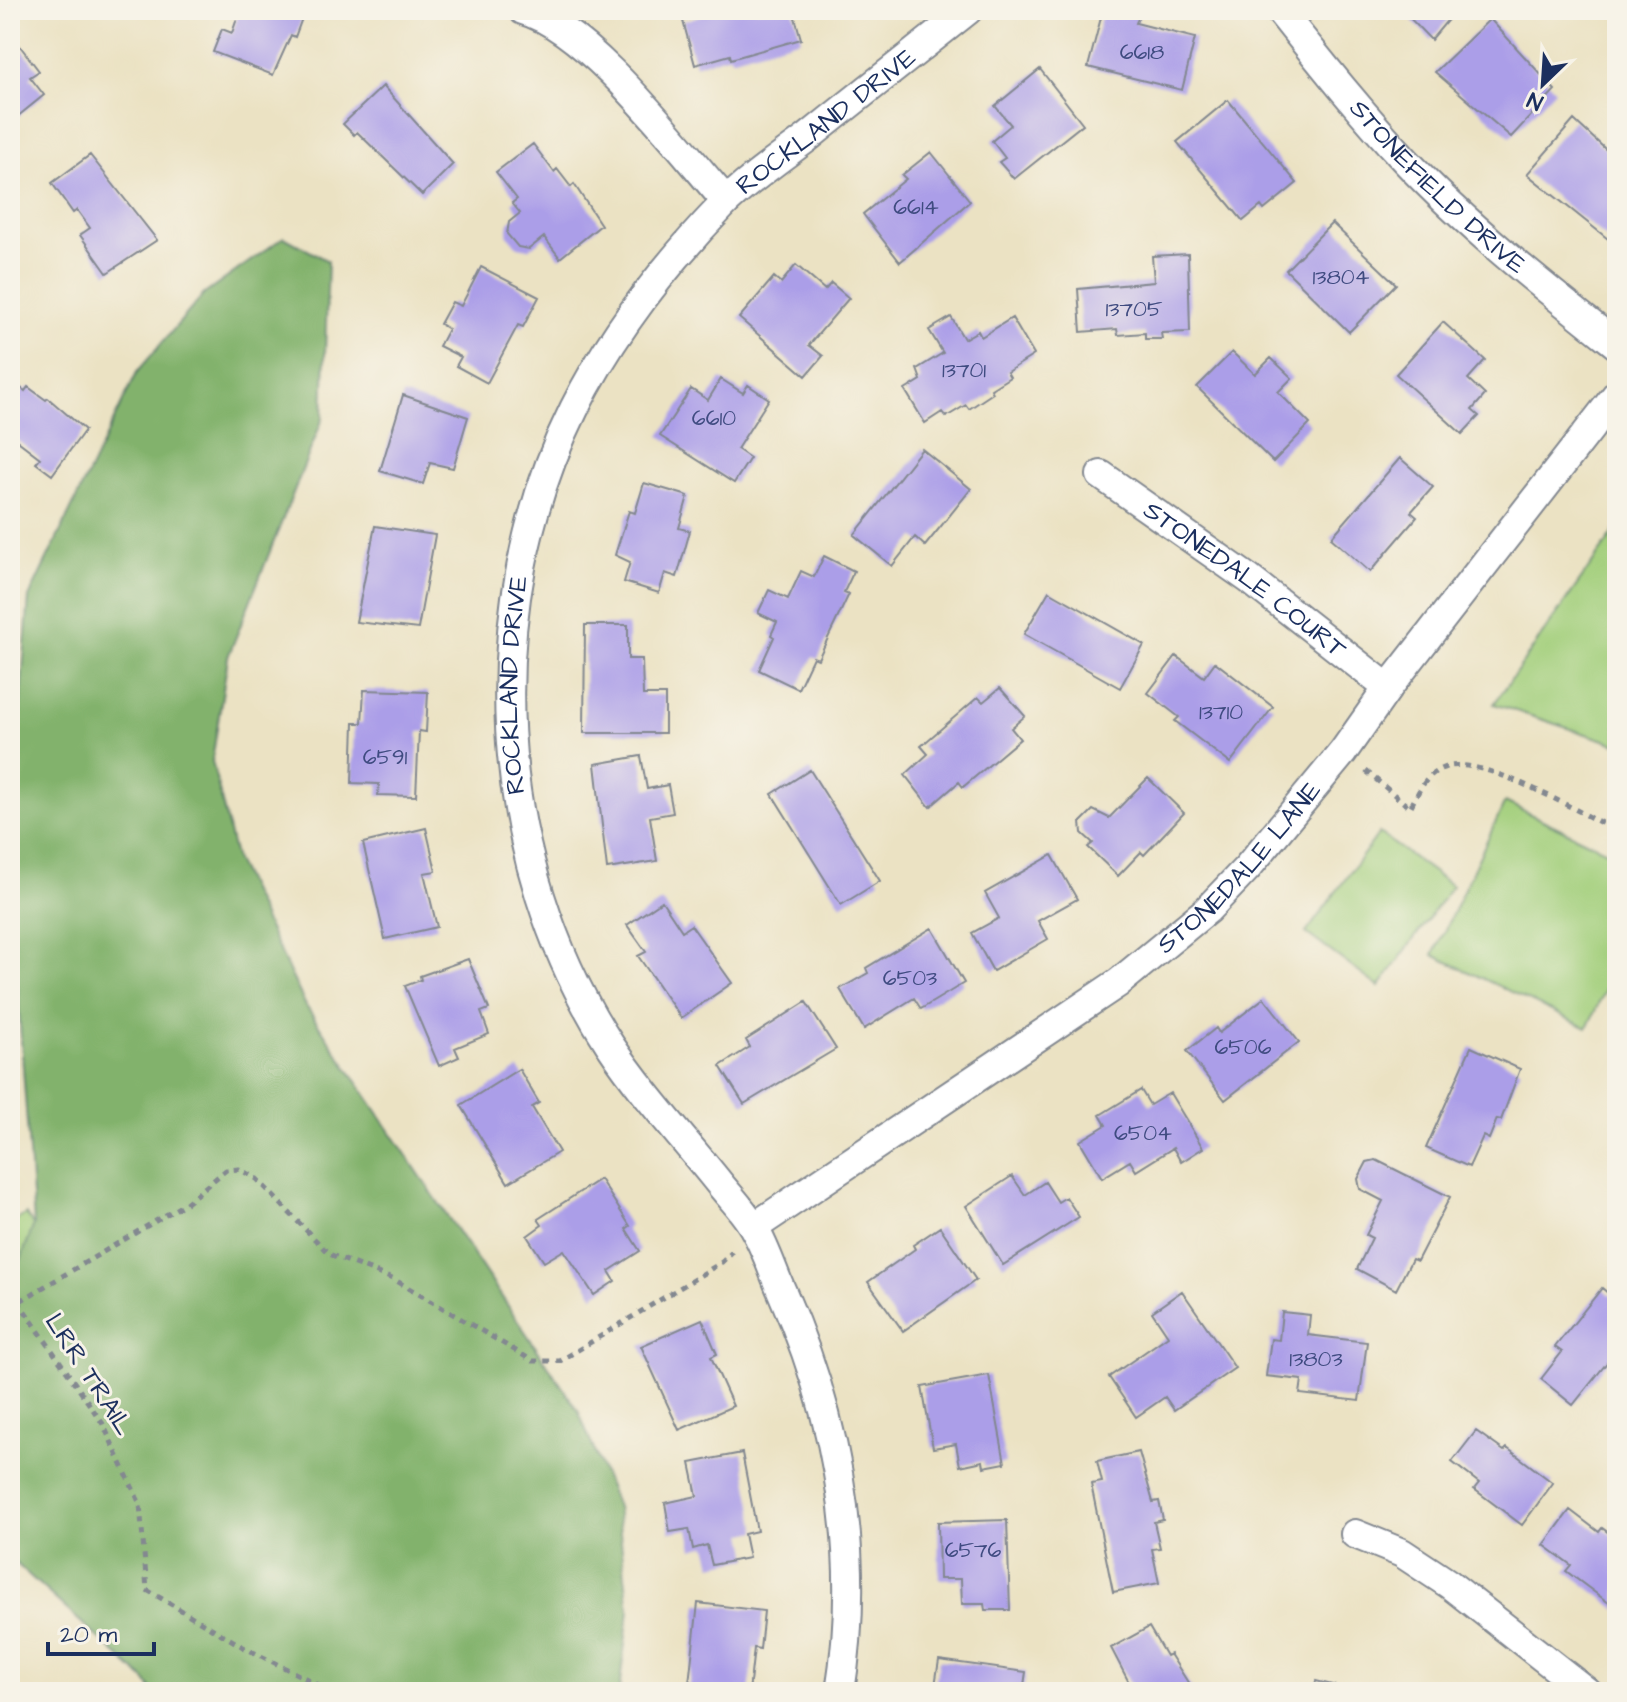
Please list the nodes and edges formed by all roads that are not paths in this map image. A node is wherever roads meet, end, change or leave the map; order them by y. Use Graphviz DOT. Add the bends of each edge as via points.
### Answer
graph roads {
  1 [pos="523,10"];
  2 [pos="968,10"];
  3 [pos="1279,10"];
  4 [pos="726,201"];
  5 [pos="1617,345"];
  6 [pos="1617,394"];
  7 [pos="1101,475"];
  8 [pos="1388,688"];
  9 [pos="754,1227"];
  10 [pos="1355,1534"];
  11 [pos="840,1692"];
  12 [pos="1587,1692"];
  1 -- 4 [label="street" via="553,21 594,54"];
  2 -- 4 [label="street, ROCKLAND DRIVE"];
  3 -- 5 [label="street, STONEFIELD DRIVE" via="1407,162 1503,252"];
  4 -- 9 [label="street, ROCKLAND DRIVE" via="652,285 604,353 572,414 525,552 509,697 523,830 561,951 611,1047"];
  6 -- 8 [label="street, STONEDALE LANE"];
  7 -- 8 [label="street, STONEDALE COURT" via="1249,579"];
  8 -- 9 [label="street, STONEDALE LANE" via="1343,752 1247,868 1164,948"];
  9 -- 11 [label="street, ROCKLAND DRIVE" via="808,1352 840,1471 849,1581"];
  10 -- 12 [label="street" via="1402,1553 1449,1584"];
}
